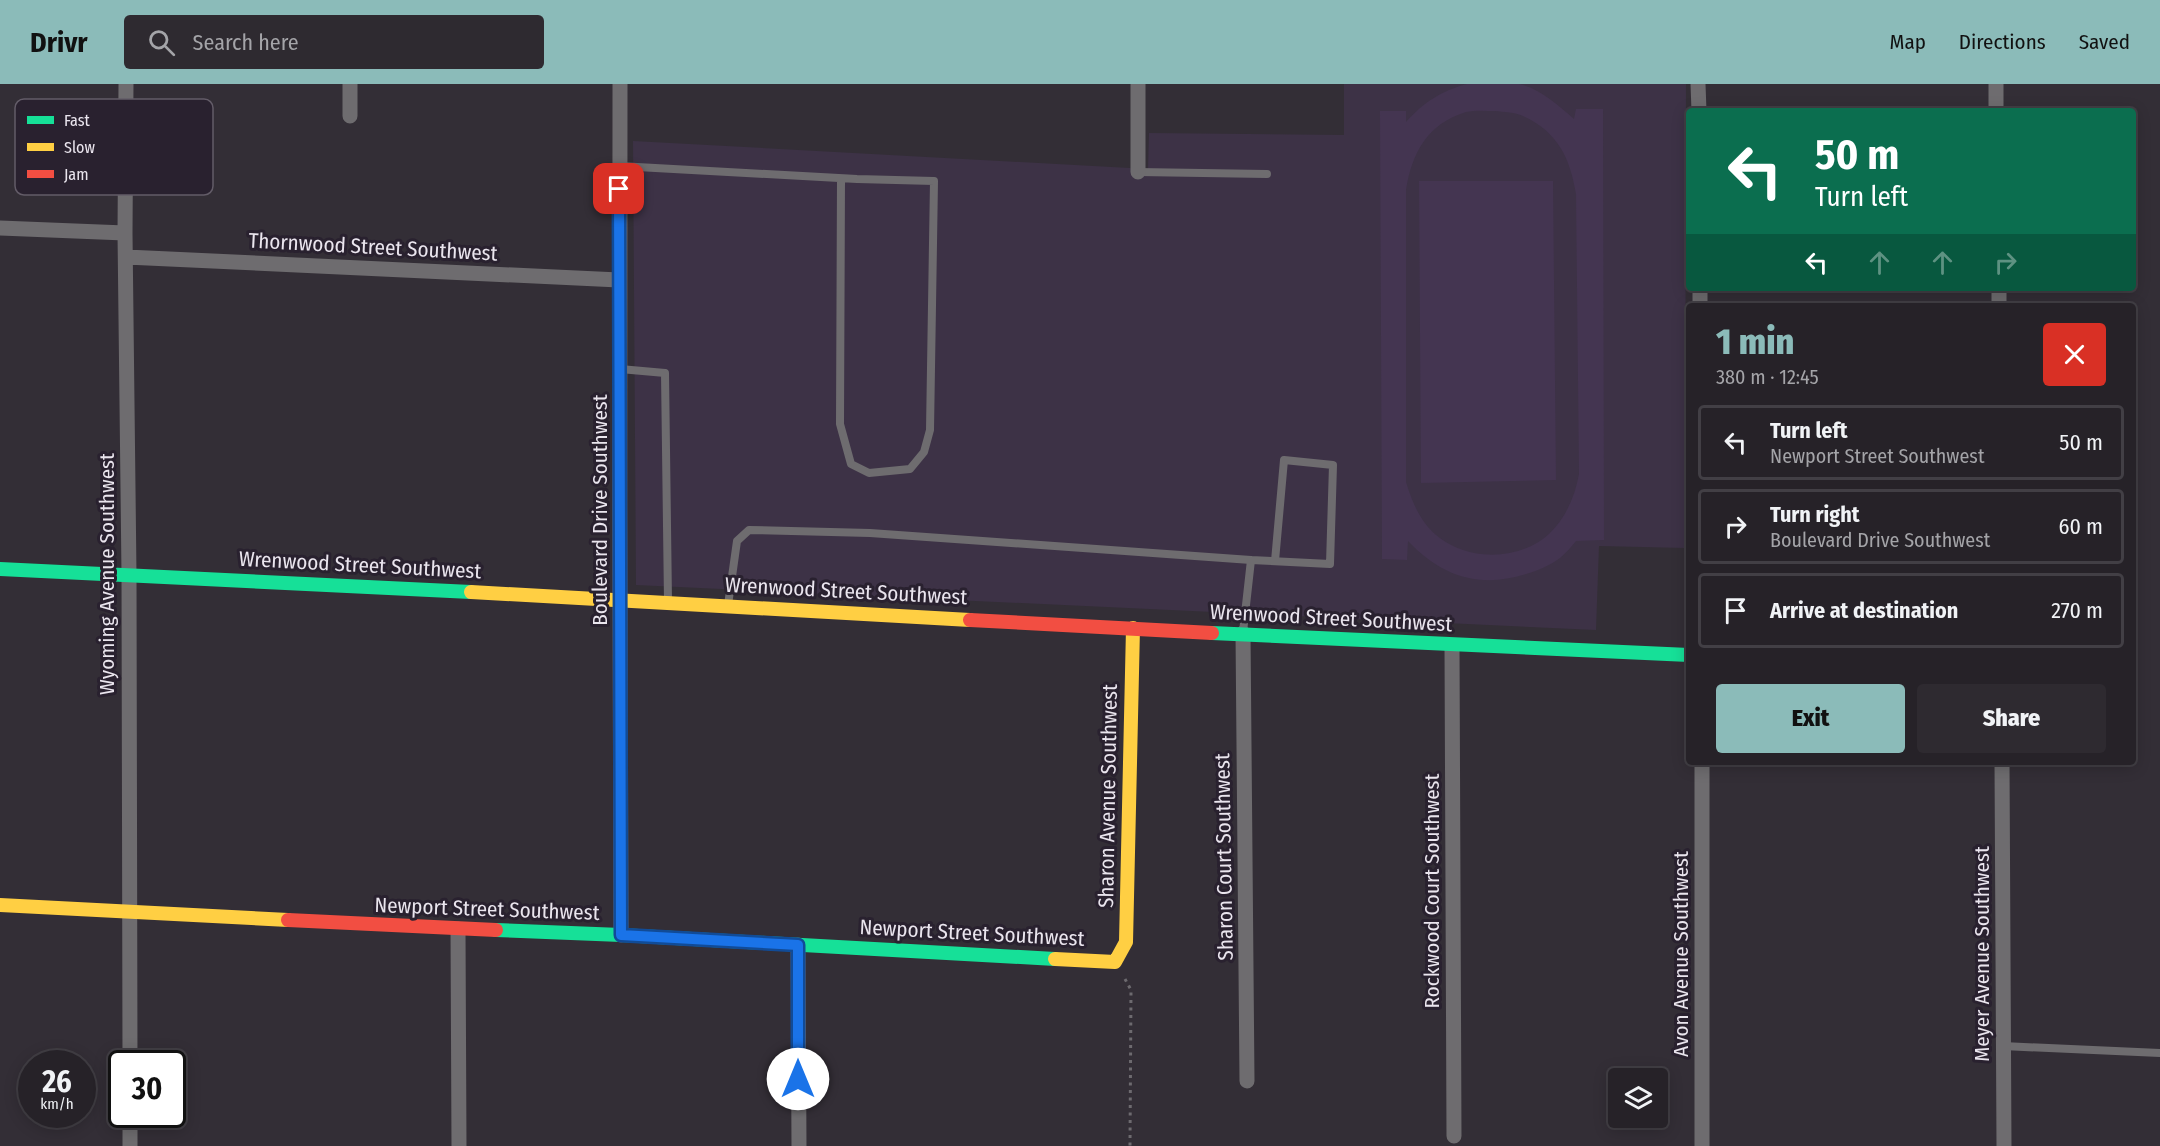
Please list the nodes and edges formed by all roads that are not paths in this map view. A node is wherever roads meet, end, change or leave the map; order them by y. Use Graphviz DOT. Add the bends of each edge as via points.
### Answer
graph roads {
  1 [pos="126,84"];
  2 [pos="350,84"];
  3 [pos="620,84"];
  4 [pos="1138,84"];
  5 [pos="1698,84"];
  6 [pos="1996,84"];
  7 [pos="126,99"];
  8 [pos="1699,108"];
  9 [pos="1996,108"];
  10 [pos="350,116"];
  11 [pos="620,166"];
  12 [pos="1138,172"];
  13 [pos="1267,174"];
  14 [pos="841,179"];
  15 [pos="125,195"];
  16 [pos="0,228"];
  17 [pos="125,233"];
  18 [pos="126,256"];
  19 [pos="619,280"];
  20 [pos="620,369"];
  21 [pos="1251,560"];
  22 [pos="1275,561"];
  23 [pos="0,569"];
  24 [pos="129,574"];
  25 [pos="622,600"];
  26 [pos="668,602"];
  27 [pos="728,605"];
  28 [pos="1133,628"];
  29 [pos="1243,633"];
  30 [pos="1452,646"];
  31 [pos="1686,655"];
  32 [pos="1702,765"];
  33 [pos="2002,765"];
  34 [pos="0,905"];
  35 [pos="130,913"];
  36 [pos="458,929"];
  37 [pos="621,935"];
  38 [pos="798,945"];
  39 [pos="1115,962"];
  40 [pos="2003,1046"];
  41 [pos="130,1050"];
  42 [pos="2160,1053"];
  43 [pos="1247,1081"];
  44 [pos="130,1128"];
  45 [pos="1454,1136"];
  46 [pos="130,1146"];
  47 [pos="459,1146"];
  48 [pos="799,1146"];
  49 [pos="1702,1146"];
  50 [pos="2004,1146"];
  1 -- 7 [label="street, Wyoming Avenue Southwest"];
  2 -- 10 [label="street"];
  3 -- 11 [label="street, Boulevard Drive Southwest"];
  4 -- 12 [label="street"];
  5 -- 8 [label="street"];
  6 -- 9 [label="street"];
  11 -- 14 [label="lane"];
  11 -- 19 [label="street, Boulevard Drive Southwest"];
  12 -- 13 [label="lane"];
  14 -- 14 [label="lane" via="934,181 930,430 924,452 910,469 869,473 851,464 840,424"];
  15 -- 17 [label="street, Wyoming Avenue Southwest"];
  16 -- 17 [label="street"];
  17 -- 18 [label="street, Wyoming Avenue Southwest"];
  18 -- 19 [label="street, Thornwood Street Southwest"];
  18 -- 24 [label="street, Wyoming Avenue Southwest"];
  19 -- 20 [label="street, Boulevard Drive Southwest"];
  20 -- 25 [label="street, Boulevard Drive Southwest"];
  20 -- 26 [label="lane" via="665,373"];
  21 -- 22 [label="lane"];
  21 -- 27 [label="lane" via="870,533 749,530 737,541"];
  21 -- 29 [label="lane"];
  22 -- 22 [label="lane" via="1330,564 1333,465 1284,460"];
  23 -- 24 [label="street, Wrenwood Street Southwest"];
  24 -- 25 [label="street, Wrenwood Street Southwest"];
  24 -- 35 [label="street, Wyoming Avenue Southwest"];
  25 -- 26 [label="street, Wrenwood Street Southwest"];
  25 -- 37 [label="street, Boulevard Drive Southwest"];
  26 -- 27 [label="street, Wrenwood Street Southwest"];
  27 -- 28 [label="street, Wrenwood Street Southwest"];
  28 -- 29 [label="street, Wrenwood Street Southwest"];
  28 -- 39 [label="street, Sharon Avenue Southwest" via="1126,942"];
  29 -- 30 [label="street, Wrenwood Street Southwest"];
  29 -- 43 [label="street, Sharon Court Southwest"];
  30 -- 31 [label="street, Wrenwood Street Southwest"];
  30 -- 45 [label="street, Rockwood Court Southwest"];
  32 -- 49 [label="street, Avon Avenue Southwest"];
  33 -- 40 [label="street, Meyer Avenue Southwest"];
  34 -- 35 [label="street, Newport Street Southwest"];
  35 -- 36 [label="street, Newport Street Southwest"];
  35 -- 41 [label="street, Wyoming Avenue Southwest"];
  36 -- 37 [label="street, Newport Street Southwest"];
  36 -- 47 [label="street"];
  37 -- 38 [label="street, Newport Street Southwest"];
  38 -- 39 [label="street, Newport Street Southwest"];
  38 -- 48 [label="street"];
  40 -- 42 [label="lane"];
  40 -- 50 [label="street, Meyer Avenue Southwest"];
  44 -- 46 [label="street"];
}
